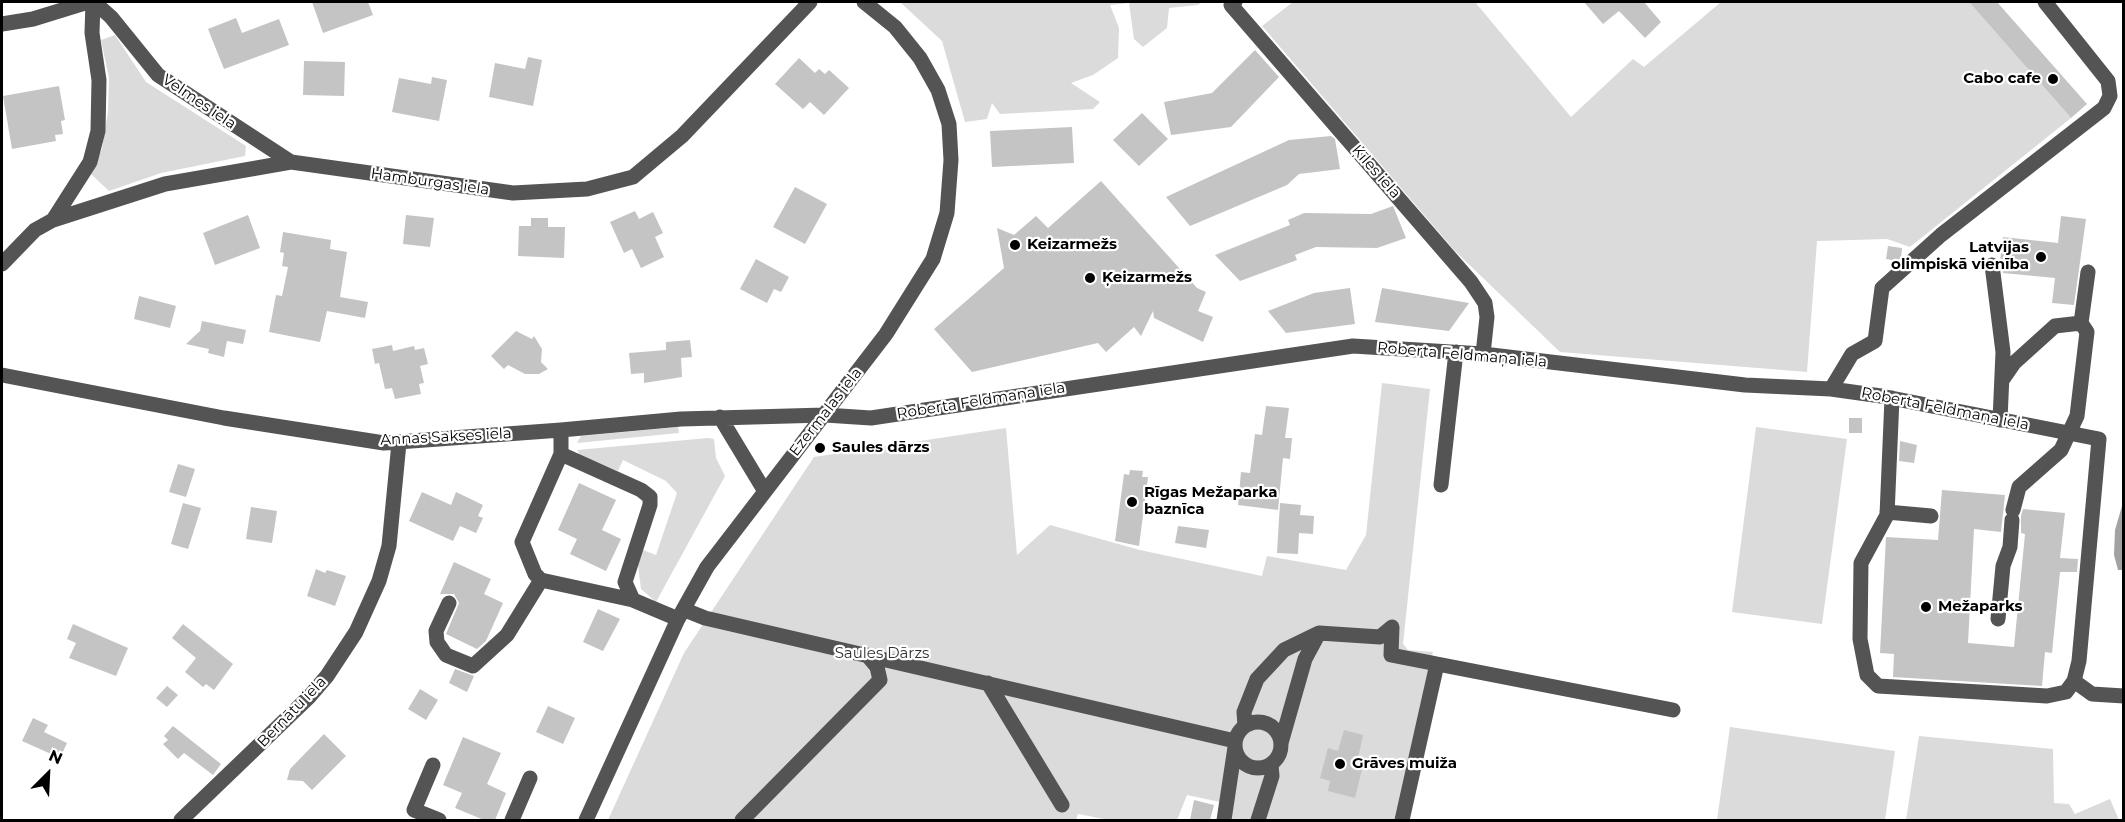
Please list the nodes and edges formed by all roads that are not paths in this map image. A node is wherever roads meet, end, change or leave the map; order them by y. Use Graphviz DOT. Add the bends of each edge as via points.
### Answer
graph roads {
  1 [pos="92,2"];
  2 [pos="810,2"];
  3 [pos="864,2"];
  4 [pos="2046,2"];
  5 [pos="1233,3"];
  6 [pos="2,24"];
  7 [pos="291,162"];
  8 [pos="53,220"];
  9 [pos="2,264"];
  10 [pos="1992,265"];
  11 [pos="2088,272"];
  12 [pos="2081,322"];
  13 [pos="1456,352"];
  14 [pos="1483,354"];
  15 [pos="2,375"];
  16 [pos="2003,379"];
  17 [pos="1831,389"];
  18 [pos="1892,398"];
  19 [pos="825,415"];
  20 [pos="720,417"];
  21 [pos="2000,420"];
  22 [pos="561,430"];
  23 [pos="2067,433"];
  24 [pos="399,443"];
  25 [pos="561,454"];
  26 [pos="1441,485"];
  27 [pos="764,490"];
  28 [pos="1887,512"];
  29 [pos="1932,516"];
  30 [pos="541,580"];
  31 [pos="633,600"];
  32 [pos="449,603"];
  33 [pos="681,615"];
  34 [pos="1998,619"];
  35 [pos="1319,633"];
  36 [pos="867,655"];
  37 [pos="1437,664"];
  38 [pos="2074,681"];
  39 [pos="988,683"];
  40 [pos="2124,696"];
  41 [pos="1673,710"];
  42 [pos="1245,726"];
  43 [pos="1281,743"];
  44 [pos="1235,744"];
  45 [pos="433,765"];
  46 [pos="1271,765"];
  47 [pos="530,778"];
  48 [pos="1062,805"];
  49 [pos="181,820"];
  50 [pos="439,820"];
  51 [pos="513,820"];
  52 [pos="586,820"];
  53 [pos="742,820"];
  54 [pos="1224,820"];
  55 [pos="1258,820"];
  56 [pos="1402,820"];
  1 -- 6 [label="street"];
  1 -- 7 [label="street, Velmes iela" via="111,17 158,75"];
  1 -- 8 [label="street" via="99,80 98,131 90,162"];
  2 -- 7 [label="street, Hamburgas iela" via="682,136 633,177 586,189 513,193"];
  3 -- 19 [label="street, Ezermalas iela" via="895,27 920,58 938,90 949,124 947,213 933,259 889,329"];
  4 -- 17 [label="street" via="2108,81 2110,96 2103,108 1941,236 1882,288 1875,341 1852,354"];
  5 -- 14 [label="street, Ķīles iela" via="1471,282 1485,303"];
  7 -- 8 [label="street, Hamburgas iela" via="165,184"];
  8 -- 9 [label="street, Hamburgas iela" via="35,230"];
  10 -- 16 [label="street"];
  11 -- 12 [label="street"];
  12 -- 16 [label="street" via="2055,327 2014,363"];
  12 -- 23 [label="street" via="2087,332 2078,416"];
  13 -- 14 [label="street, Roberta Feldmaņa iela"];
  13 -- 19 [label="street, Roberta Feldmaņa iela" via="1353,346 871,418"];
  13 -- 26 [label="street"];
  14 -- 17 [label="street, Roberta Feldmaņa iela" via="1745,385"];
  15 -- 24 [label="street, Annas Sakses iela" via="224,418"];
  16 -- 21 [label="street"];
  17 -- 18 [label="street, Roberta Feldmaņa iela"];
  18 -- 21 [label="street, Roberta Feldmaņa iela"];
  18 -- 28 [label="street"];
  19 -- 20 [label="street, Annas Sakses iela"];
  19 -- 27 [label="street, Ezermalas iela"];
  20 -- 22 [label="street, Annas Sakses iela"];
  20 -- 27 [label="street"];
  21 -- 23 [label="street, Roberta Feldmaņa iela"];
  22 -- 24 [label="street, Annas Sakses iela"];
  22 -- 25 [label="street"];
  23 -- 34 [label="street" via="2061,450 2019,487 2003,567"];
  23 -- 38 [label="street, Roberta Feldmaņa iela" via="2099,439"];
  24 -- 49 [label="street, Bernātu iela" via="389,546 379,581 356,632 309,698"];
  25 -- 30 [label="street" via="522,542"];
  25 -- 31 [label="street" via="650,497 625,582"];
  27 -- 33 [label="street, Ezermalas iela" via="707,567"];
  28 -- 29 [label="street"];
  28 -- 38 [label="street" via="1861,563 1860,639 1867,675 1878,686 2047,696 2066,692"];
  30 -- 31 [label="street"];
  30 -- 32 [label="street" via="507,634 473,666 447,655 437,642 436,631"];
  31 -- 33 [label="street"];
  33 -- 36 [label="street"];
  33 -- 52 [label="street, Ezermalas iela"];
  35 -- 37 [label="street" via="1380,637 1392,627 1391,655"];
  35 -- 42 [label="street" via="1284,650 1257,679 1244,712"];
  35 -- 43 [label="street" via="1305,659"];
  36 -- 39 [label="street"];
  36 -- 53 [label="street" via="877,667 879,680 872,690"];
  37 -- 41 [label="street"];
  37 -- 56 [label="street"];
  38 -- 40 [label="street" via="2092,694"];
  39 -- 44 [label="street"];
  39 -- 48 [label="street"];
  42 -- 43 [label="street" via="1256,722 1268,724"];
  42 -- 44 [label="street"];
  43 -- 46 [label="street" via="1279,755"];
  44 -- 46 [label="street" via="1239,758 1248,766 1260,769"];
  44 -- 54 [label="street"];
  45 -- 50 [label="street" via="414,810"];
  46 -- 55 [label="street" via="1272,776"];
  47 -- 51 [label="street"];
}
